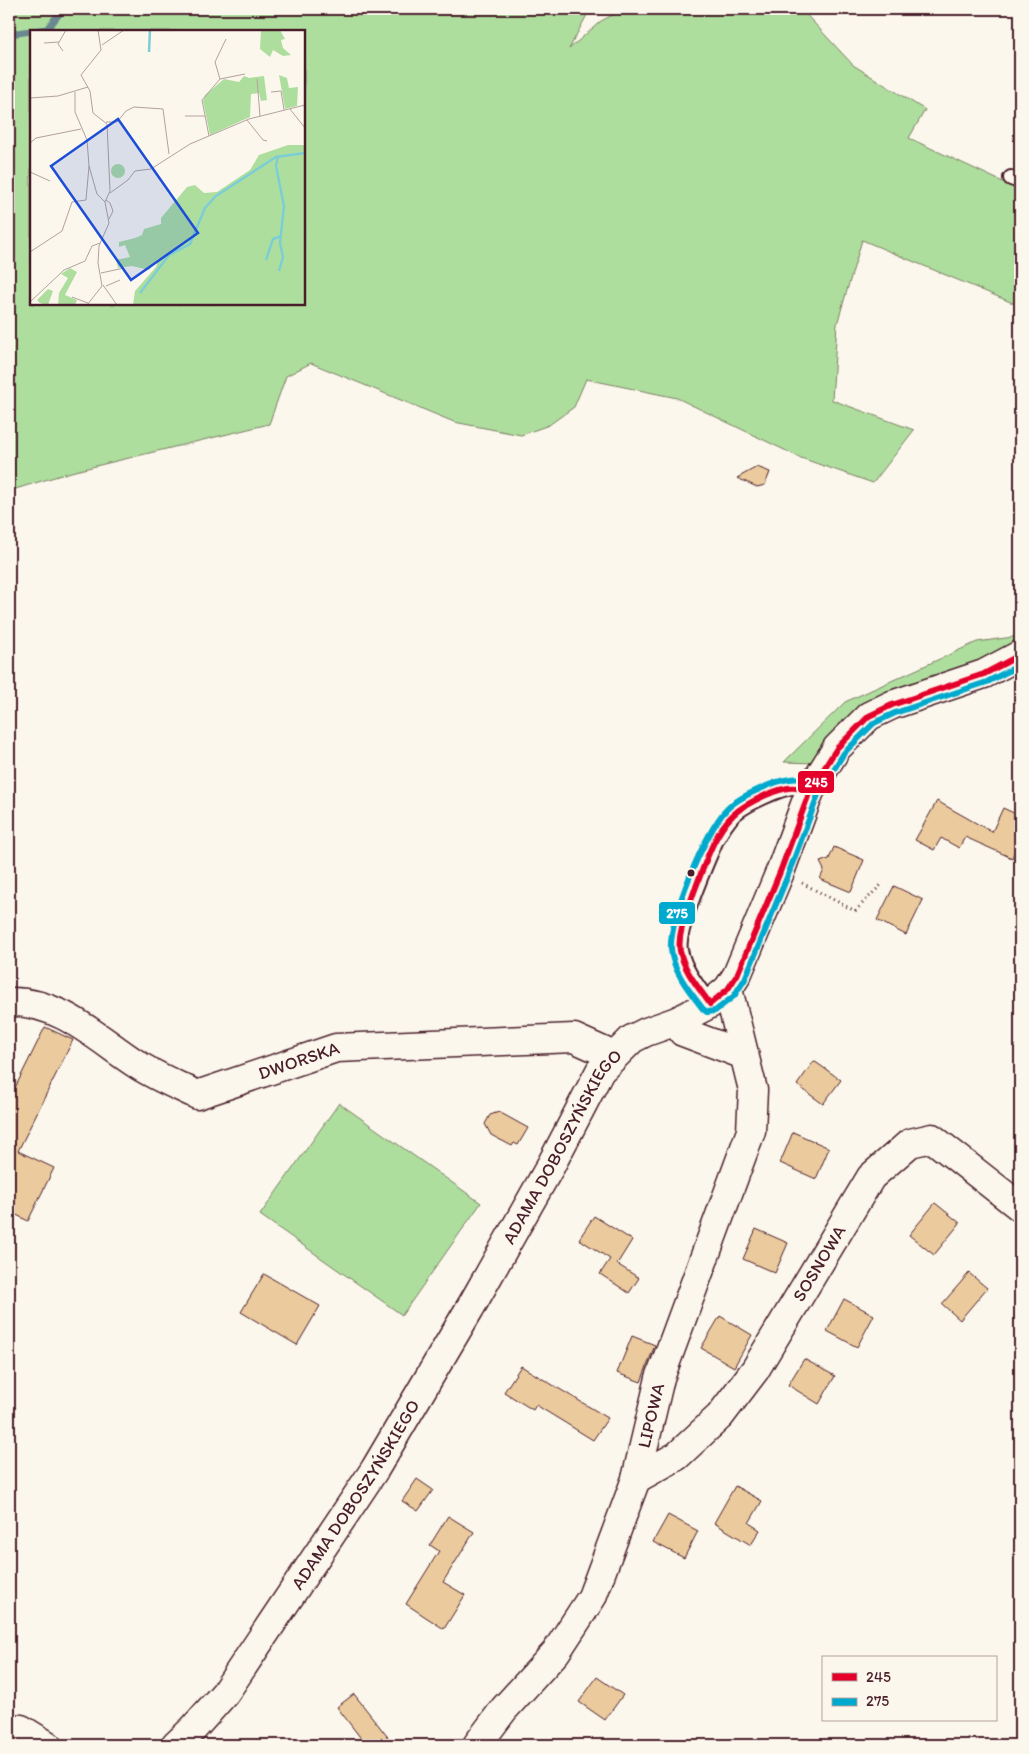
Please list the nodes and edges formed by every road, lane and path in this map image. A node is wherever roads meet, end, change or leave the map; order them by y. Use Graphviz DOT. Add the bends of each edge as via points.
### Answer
graph roads {
  1 [pos="1020,655"];
  2 [pos="810,791"];
  3 [pos="780,872"];
  4 [pos="883,883"];
  5 [pos="719,996"];
  6 [pos="9,1002"];
  7 [pos="677,1020"];
  8 [pos="744,1055"];
  9 [pos="614,1056"];
  10 [pos="1020,1207"];
  11 [pos="636,1479"];
  12 [pos="9,1728"];
  13 [pos="48,1745"];
  14 [pos="176,1745"];
  15 [pos="477,1745"];
  1 -- 2 [label="street" via="984,674 869,716 837,748"];
  2 -- 3 [label="street"];
  2 -- 5 [label="lane" via="798,787 780,790 756,801 735,813 716,840 682,929 679,948 684,964"];
  3 -- 4 [label="path" via="855,911"];
  3 -- 5 [label="street" via="737,974"];
  5 -- 7 [label="street, ADAMA DOBOSZYŃSKIEGO"];
  5 -- 8 [label="street, LIPOWA"];
  6 -- 9 [label="street, DWORSKA" via="52,1009 137,1064 197,1095 336,1048 574,1038"];
  7 -- 8 [label="street" via="683,1032"];
  7 -- 9 [label="street, ADAMA DOBOSZYŃSKIEGO" via="632,1039"];
  8 -- 11 [label="street, LIPOWA" via="753,1090 751,1131 660,1378"];
  9 -- 14 [label="street, ADAMA DOBOSZYŃSKIEGO" via="600,1071 526,1208 375,1469 225,1693"];
  10 -- 11 [label="street, SOSNOWA" via="932,1138 910,1143 871,1177 755,1370 720,1416 677,1456"];
  11 -- 15 [label="street, LIPOWA" via="592,1597 556,1652 504,1709"];
  12 -- 13 [label="street" via="22,1728"];
}
